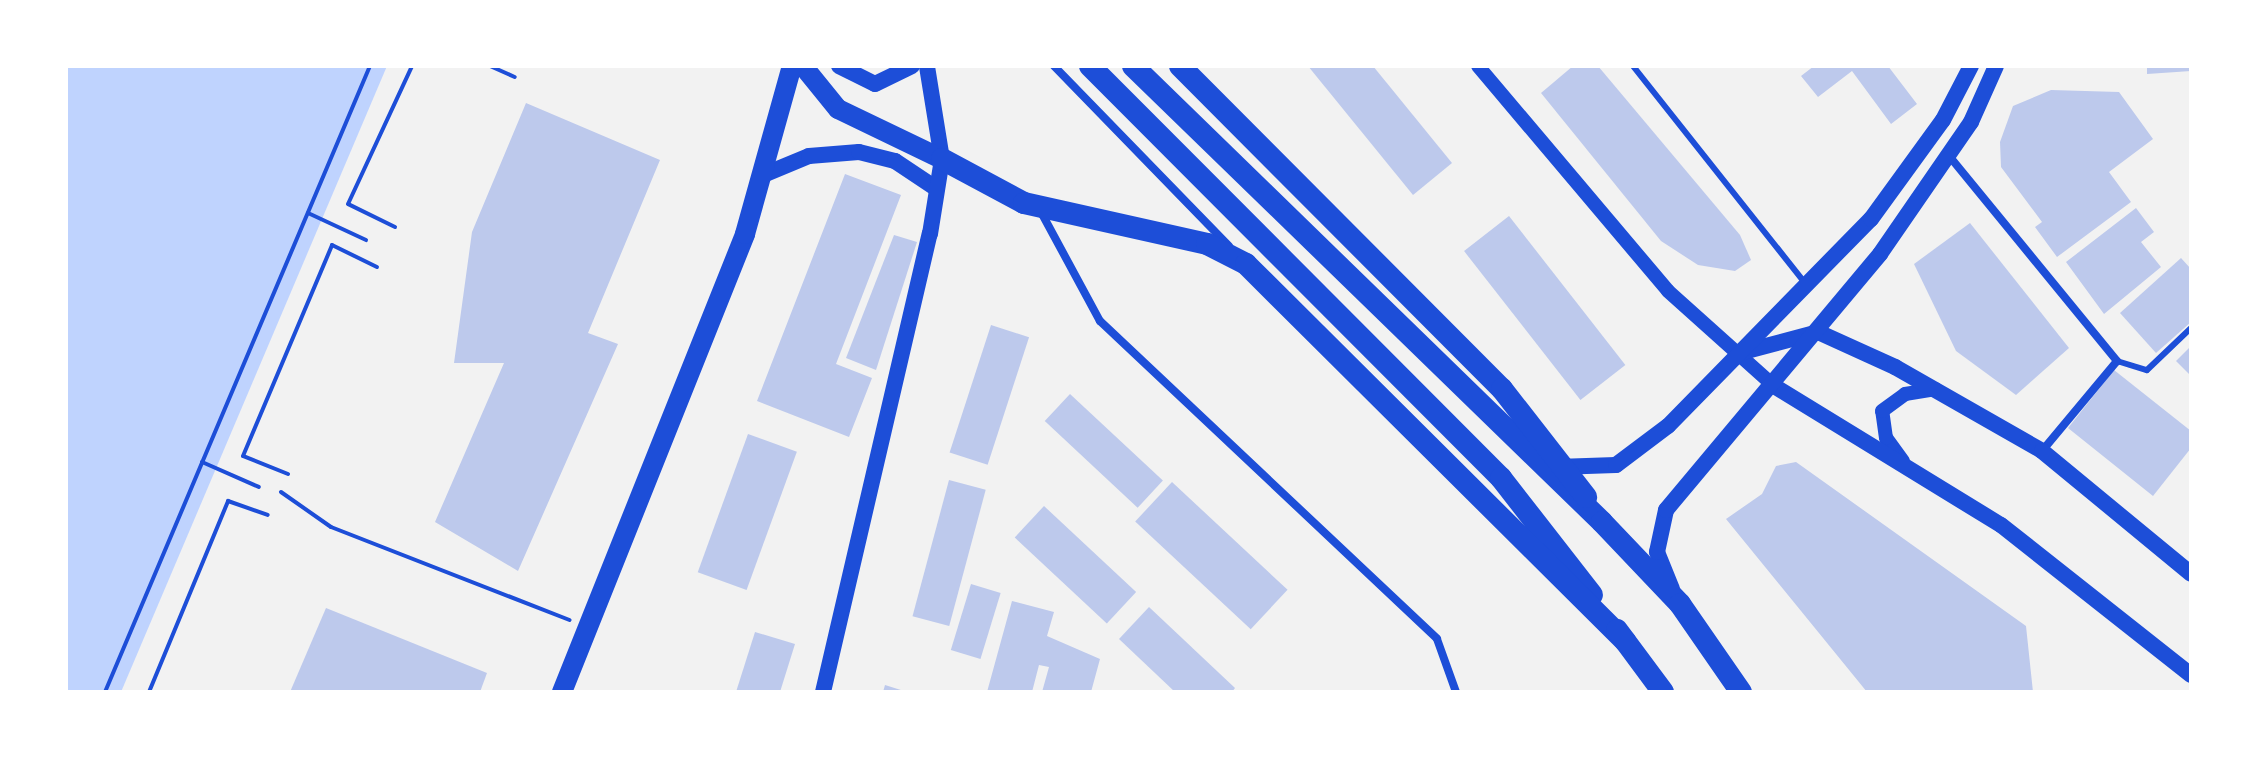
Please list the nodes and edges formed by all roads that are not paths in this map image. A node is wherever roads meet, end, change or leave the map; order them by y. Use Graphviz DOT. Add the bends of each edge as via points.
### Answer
graph roads {
  1 [pos="792,66"];
  2 [pos="803,66"];
  3 [pos="839,66"];
  4 [pos="912,66"];
  5 [pos="927,66"];
  6 [pos="1054,66"];
  7 [pos="1090,66"];
  8 [pos="1133,66"];
  9 [pos="1180,66"];
  10 [pos="1478,66"];
  11 [pos="1633,66"];
  12 [pos="1971,66"];
  13 [pos="1996,66"];
  14 [pos="1950,157"];
  15 [pos="942,159"];
  16 [pos="763,175"];
  17 [pos="937,189"];
  18 [pos="1039,208"];
  19 [pos="1246,264"];
  20 [pos="1809,287"];
  21 [pos="2191,328"];
  22 [pos="1818,332"];
  23 [pos="1738,353"];
  24 [pos="2117,361"];
  25 [pos="1774,386"];
  26 [pos="1936,389"];
  27 [pos="2042,451"];
  28 [pos="1903,461"];
  29 [pos="1538,463"];
  30 [pos="1569,470"];
  31 [pos="1602,522"];
  32 [pos="2191,574"];
  33 [pos="1680,604"];
  34 [pos="1625,641"];
  35 [pos="2191,675"];
  36 [pos="562,692"];
  37 [pos="823,692"];
  38 [pos="1456,692"];
  39 [pos="1663,692"];
  40 [pos="1741,692"];
  1 -- 16 [label="main road"];
  2 -- 15 [label="main road" via="838,109"];
  3 -- 4 [label="main road" via="875,84"];
  5 -- 15 [label="main road"];
  6 -- 19 [label="street"];
  7 -- 34 [label="highway" via="1501,478"];
  8 -- 29 [label="highway"];
  9 -- 30 [label="highway" via="1502,389"];
  10 -- 23 [label="street" via="1668,291"];
  11 -- 20 [label="lane"];
  12 -- 20 [label="main road" via="1921,152"];
  13 -- 14 [label="main road"];
  14 -- 22 [label="main road"];
  14 -- 24 [label="street"];
  15 -- 17 [label="main road"];
  15 -- 18 [label="highway" via="973,182"];
  16 -- 17 [label="main road" via="809,156 859,152 895,161"];
  16 -- 36 [label="main road" via="689,384"];
  17 -- 37 [label="main road"];
  18 -- 19 [label="highway" via="1193,240"];
  18 -- 38 [label="street" via="1100,321 1437,639"];
  19 -- 34 [label="highway"];
  20 -- 23 [label="main road"];
  21 -- 24 [label="lane" via="2147,370"];
  22 -- 23 [label="main road"];
  22 -- 25 [label="main road"];
  22 -- 26 [label="main road"];
  23 -- 25 [label="street"];
  23 -- 30 [label="main road" via="1638,454 1616,465"];
  24 -- 27 [label="street"];
  25 -- 28 [label="main road"];
  25 -- 33 [label="main road" via="1666,510 1657,552"];
  26 -- 27 [label="main road"];
  26 -- 28 [label="street" via="1905,394 1882,411 1886,438"];
  27 -- 32 [label="main road"];
  28 -- 35 [label="main road" via="2051,561"];
  29 -- 30 [label="main road"];
  29 -- 31 [label="highway"];
  30 -- 31 [label="highway"];
  31 -- 33 [label="highway"];
  33 -- 40 [label="highway"];
  34 -- 39 [label="highway"];
}
